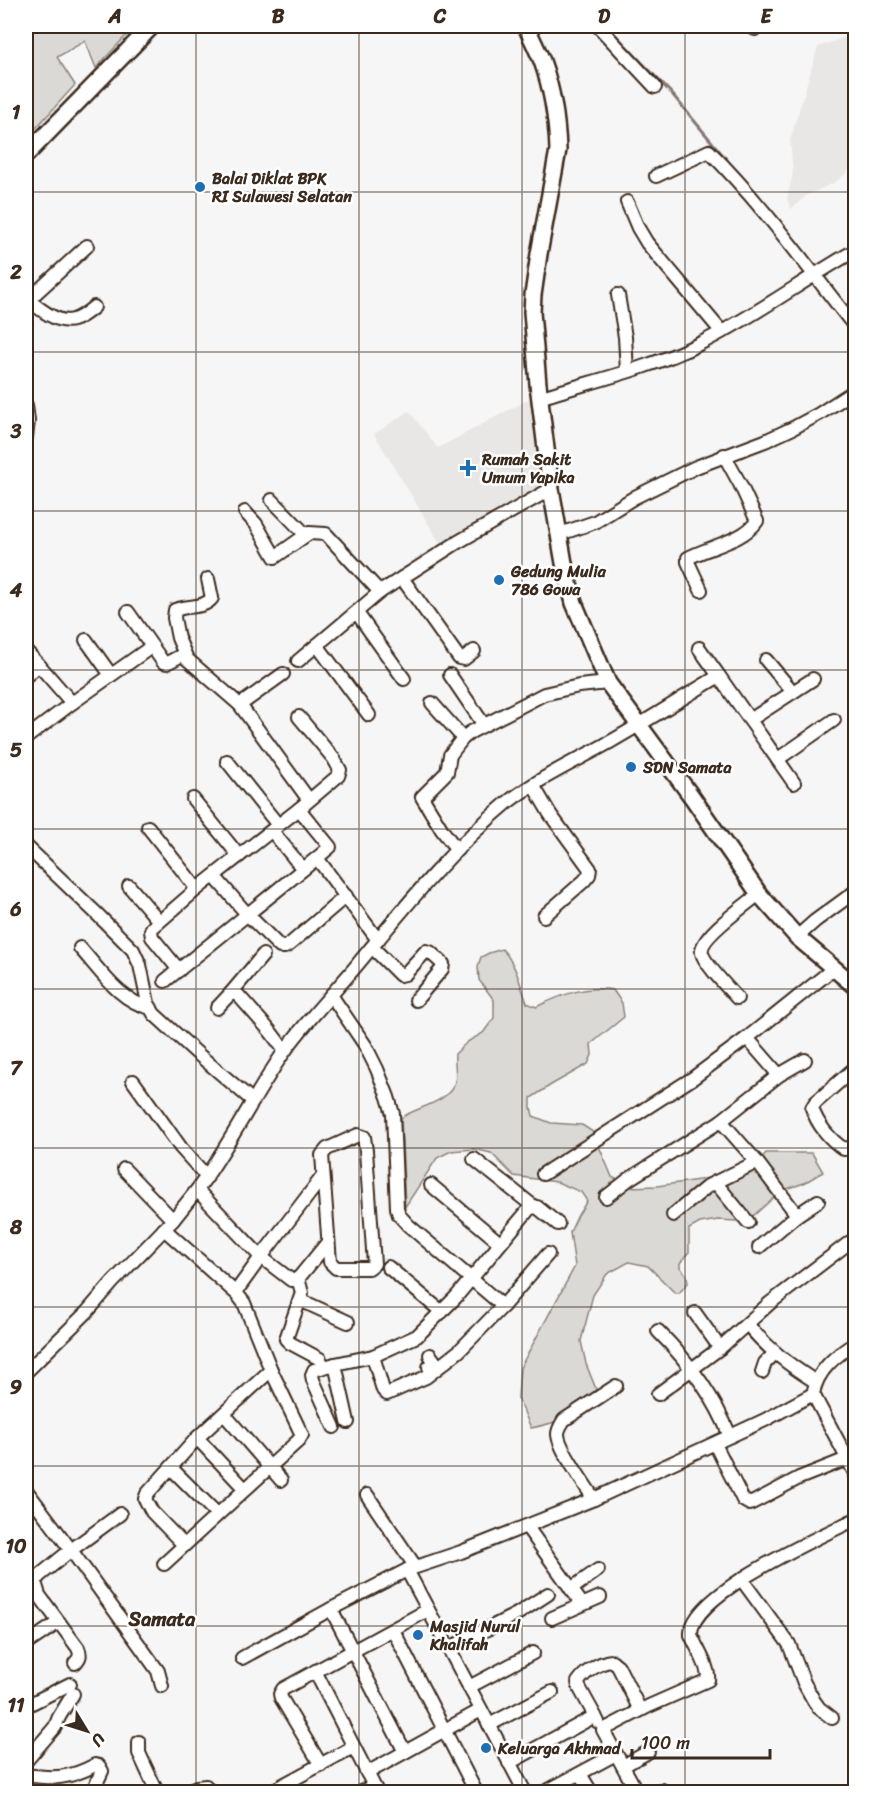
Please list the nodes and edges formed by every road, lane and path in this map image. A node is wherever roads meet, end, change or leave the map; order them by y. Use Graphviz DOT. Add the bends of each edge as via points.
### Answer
graph roads {
  1 [pos="152,26"];
  2 [pos="526,26"];
  3 [pos="607,30"];
  4 [pos="655,87"];
  5 [pos="26,155"];
  6 [pos="656,176"];
  7 [pos="627,202"];
  8 [pos="87,246"];
  9 [pos="855,250"];
  10 [pos="817,274"];
  11 [pos="618,296"];
  12 [pos="26,300"];
  13 [pos="94,307"];
  14 [pos="855,328"];
  15 [pos="721,331"];
  16 [pos="627,371"];
  17 [pos="855,390"];
  18 [pos="539,398"];
  19 [pos="26,405"];
  20 [pos="26,437"];
  21 [pos="724,455"];
  22 [pos="551,489"];
  23 [pos="272,500"];
  24 [pos="245,512"];
  25 [pos="560,534"];
  26 [pos="306,535"];
  27 [pos="402,578"];
  28 [pos="208,579"];
  29 [pos="701,590"];
  30 [pos="380,592"];
  31 [pos="128,612"];
  32 [pos="357,613"];
  33 [pos="86,640"];
  34 [pos="317,645"];
  35 [pos="152,647"];
  36 [pos="699,648"];
  37 [pos="26,651"];
  38 [pos="474,651"];
  39 [pos="184,654"];
  40 [pos="766,660"];
  41 [pos="298,661"];
  42 [pos="39,665"];
  43 [pos="283,674"];
  44 [pos="111,675"];
  45 [pos="450,675"];
  46 [pos="26,676"];
  47 [pos="719,676"];
  48 [pos="813,678"];
  49 [pos="404,679"];
  50 [pos="608,683"];
  51 [pos="793,692"];
  52 [pos="72,703"];
  53 [pos="432,703"];
  54 [pos="240,705"];
  55 [pos="369,715"];
  56 [pos="299,717"];
  57 [pos="750,720"];
  58 [pos="834,720"];
  59 [pos="484,725"];
  60 [pos="637,725"];
  61 [pos="26,738"];
  62 [pos="463,738"];
  63 [pos="778,759"];
  64 [pos="227,761"];
  65 [pos="794,783"];
  66 [pos="533,785"];
  67 [pos="193,798"];
  68 [pos="304,805"];
  69 [pos="148,827"];
  70 [pos="275,828"];
  71 [pos="26,846"];
  72 [pos="457,850"];
  73 [pos="239,856"];
  74 [pos="317,858"];
  75 [pos="303,869"];
  76 [pos="214,876"];
  77 [pos="129,886"];
  78 [pos="198,889"];
  79 [pos="855,891"];
  80 [pos="759,894"];
  81 [pos="346,896"];
  82 [pos="247,914"];
  83 [pos="544,916"];
  84 [pos="159,921"];
  85 [pos="797,937"];
  86 [pos="375,943"];
  87 [pos="80,948"];
  88 [pos="263,955"];
  89 [pos="833,969"];
  90 [pos="179,970"];
  91 [pos="165,981"];
  92 [pos="855,987"];
  93 [pos="231,993"];
  94 [pos="331,995"];
  95 [pos="736,998"];
  96 [pos="416,1000"];
  97 [pos="152,1008"];
  98 [pos="217,1008"];
  99 [pos="747,1038"];
  100 [pos="285,1051"];
  101 [pos="805,1060"];
  102 [pos="855,1067"];
  103 [pos="779,1075"];
  104 [pos="133,1081"];
  105 [pos="253,1101"];
  106 [pos="721,1121"];
  107 [pos="855,1143"];
  108 [pos="474,1159"];
  109 [pos="757,1162"];
  110 [pos="124,1169"];
  111 [pos="543,1174"];
  112 [pos="323,1176"];
  113 [pos="207,1177"];
  114 [pos="715,1182"];
  115 [pos="431,1185"];
  116 [pos="197,1190"];
  117 [pos="606,1197"];
  118 [pos="818,1201"];
  119 [pos="532,1206"];
  120 [pos="673,1215"];
  121 [pos="797,1215"];
  122 [pos="748,1222"];
  123 [pos="558,1224"];
  124 [pos="168,1225"];
  125 [pos="328,1242"];
  126 [pos="850,1242"];
  127 [pos="500,1243"];
  128 [pos="759,1247"];
  129 [pos="548,1254"];
  130 [pos="261,1257"];
  131 [pos="388,1267"];
  132 [pos="298,1278"];
  133 [pos="471,1280"];
  134 [pos="240,1286"];
  135 [pos="300,1300"];
  136 [pos="503,1306"];
  137 [pos="442,1312"];
  138 [pos="695,1313"];
  139 [pos="348,1322"];
  140 [pos="747,1324"];
  141 [pos="658,1331"];
  142 [pos="855,1343"];
  143 [pos="720,1348"];
  144 [pos="775,1353"];
  145 [pos="430,1355"];
  146 [pos="373,1356"];
  147 [pos="320,1359"];
  148 [pos="335,1364"];
  149 [pos="271,1370"];
  150 [pos="693,1370"];
  151 [pos="434,1371"];
  152 [pos="26,1372"];
  153 [pos="762,1372"];
  154 [pos="616,1386"];
  155 [pos="814,1388"];
  156 [pos="658,1394"];
  157 [pos="224,1414"];
  158 [pos="348,1422"];
  159 [pos="334,1427"];
  160 [pos="730,1436"];
  161 [pos="197,1438"];
  162 [pos="715,1444"];
  163 [pos="847,1459"];
  164 [pos="270,1466"];
  165 [pos="171,1468"];
  166 [pos="855,1475"];
  167 [pos="282,1480"];
  168 [pos="244,1488"];
  169 [pos="26,1490"];
  170 [pos="367,1495"];
  171 [pos="594,1499"];
  172 [pos="120,1514"];
  173 [pos="217,1514"];
  174 [pos="855,1520"];
  175 [pos="527,1527"];
  176 [pos="184,1545"];
  177 [pos="71,1550"];
  178 [pos="164,1564"];
  179 [pos="411,1568"];
  180 [pos="598,1570"];
  181 [pos="742,1580"];
  182 [pos="572,1589"];
  183 [pos="548,1594"];
  184 [pos="600,1597"];
  185 [pos="582,1604"];
  186 [pos="331,1609"];
  187 [pos="428,1610"];
  188 [pos="552,1618"];
  189 [pos="59,1622"];
  190 [pos="393,1630"];
  191 [pos="26,1644"];
  192 [pos="448,1649"];
  193 [pos="352,1650"];
  194 [pos="532,1653"];
  195 [pos="242,1658"];
  196 [pos="75,1663"];
  197 [pos="315,1671"];
  198 [pos="162,1686"];
  199 [pos="469,1687"];
  200 [pos="552,1692"];
  201 [pos="26,1706"];
  202 [pos="481,1710"];
  203 [pos="640,1710"];
  204 [pos="595,1716"];
  205 [pos="832,1718"];
  206 [pos="489,1725"];
  207 [pos="603,1730"];
  208 [pos="444,1731"];
  209 [pos="139,1742"];
  210 [pos="353,1747"];
  211 [pos="405,1752"];
  212 [pos="648,1752"];
  213 [pos="616,1754"];
  214 [pos="26,1761"];
  215 [pos="509,1763"];
  216 [pos="321,1765"];
  217 [pos="623,1766"];
  218 [pos="367,1773"];
  219 [pos="580,1773"];
  220 [pos="26,1775"];
  221 [pos="375,1789"];
  222 [pos="95,1792"];
  223 [pos="157,1792"];
  224 [pos="185,1792"];
  225 [pos="211,1792"];
  226 [pos="270,1792"];
  227 [pos="361,1792"];
  228 [pos="476,1792"];
  229 [pos="525,1792"];
  230 [pos="545,1792"];
  231 [pos="591,1792"];
  232 [pos="637,1792"];
  1 -- 5 [label="main road"];
  2 -- 18 [label="main road" via="552,92 558,132 533,295"];
  3 -- 4 [label="street"];
  6 -- 10 [label="street" via="709,151"];
  7 -- 15 [label="street" via="647,243"];
  8 -- 12 [label="street"];
  9 -- 10 [label="street"];
  10 -- 14 [label="street"];
  10 -- 15 [label="street"];
  11 -- 16 [label="street"];
  12 -- 13 [label="street" via="61,320 71,321"];
  15 -- 16 [label="street" via="690,348"];
  16 -- 18 [label="street"];
  17 -- 21 [label="street" via="794,428"];
  18 -- 22 [label="main road"];
  19 -- 20 [label="street"];
  21 -- 25 [label="street" via="635,497 595,522"];
  21 -- 29 [label="street" via="757,521 738,536 688,558"];
  22 -- 25 [label="main road"];
  22 -- 27 [label="street"];
  23 -- 26 [label="street"];
  24 -- 26 [label="street" via="275,557"];
  25 -- 50 [label="main road" via="574,603"];
  26 -- 30 [label="street" via="326,534"];
  27 -- 30 [label="street"];
  27 -- 38 [label="street" via="459,658 464,659"];
  28 -- 39 [label="street" via="212,598 209,602 178,608 174,613"];
  30 -- 32 [label="street"];
  31 -- 35 [label="street"];
  32 -- 34 [label="street"];
  32 -- 49 [label="street"];
  33 -- 44 [label="street"];
  34 -- 41 [label="street"];
  34 -- 55 [label="street"];
  35 -- 39 [label="street" via="165,663"];
  35 -- 44 [label="street"];
  36 -- 47 [label="street"];
  37 -- 42 [label="street"];
  39 -- 54 [label="street"];
  40 -- 51 [label="street"];
  42 -- 46 [label="street"];
  42 -- 52 [label="street"];
  43 -- 54 [label="street"];
  44 -- 52 [label="street"];
  45 -- 59 [label="street"];
  47 -- 57 [label="street"];
  47 -- 60 [label="street"];
  48 -- 51 [label="street"];
  50 -- 59 [label="street" via="544,694"];
  50 -- 60 [label="main road"];
  51 -- 57 [label="street"];
  52 -- 61 [label="street"];
  53 -- 62 [label="street"];
  54 -- 68 [label="street"];
  56 -- 68 [label="street" via="340,770"];
  57 -- 63 [label="street"];
  58 -- 63 [label="street"];
  59 -- 62 [label="street"];
  60 -- 66 [label="street"];
  60 -- 80 [label="main road"];
  62 -- 72 [label="street" via="450,755 447,772 422,797"];
  63 -- 65 [label="street"];
  64 -- 70 [label="street"];
  66 -- 72 [label="street"];
  66 -- 83 [label="street" via="590,870 590,875"];
  67 -- 73 [label="street"];
  68 -- 70 [label="street"];
  68 -- 74 [label="street" via="330,847"];
  69 -- 78 [label="street"];
  70 -- 73 [label="street"];
  70 -- 75 [label="street"];
  71 -- 97 [label="street" via="133,950"];
  72 -- 86 [label="street"];
  73 -- 76 [label="street"];
  74 -- 75 [label="street"];
  74 -- 81 [label="street"];
  75 -- 82 [label="street"];
  76 -- 78 [label="street"];
  76 -- 82 [label="street"];
  77 -- 84 [label="street"];
  78 -- 84 [label="street"];
  79 -- 85 [label="street"];
  80 -- 85 [label="main road"];
  80 -- 95 [label="street" via="712,932 702,945 704,959"];
  81 -- 82 [label="street" via="280,948"];
  81 -- 86 [label="street"];
  82 -- 90 [label="street"];
  84 -- 90 [label="street" via="151,934"];
  85 -- 89 [label="main road"];
  86 -- 94 [label="street"];
  86 -- 96 [label="street" via="400,975 426,951 443,964"];
  87 -- 97 [label="street" via="126,997"];
  88 -- 93 [label="street"];
  89 -- 92 [label="main road"];
  89 -- 99 [label="street"];
  90 -- 91 [label="street"];
  93 -- 98 [label="street"];
  93 -- 100 [label="street" via="238,995"];
  94 -- 100 [label="street"];
  94 -- 133 [label="street" via="364,1045 388,1097 393,1114 399,1215"];
  97 -- 105 [label="street" via="162,1023"];
  99 -- 103 [label="street"];
  99 -- 111 [label="street" via="693,1078"];
  100 -- 105 [label="street"];
  101 -- 103 [label="street"];
  102 -- 107 [label="street" via="812,1108 836,1144 844,1149"];
  103 -- 106 [label="street"];
  104 -- 113 [label="street" via="180,1148"];
  105 -- 113 [label="street"];
  106 -- 109 [label="street"];
  106 -- 117 [label="street"];
  108 -- 119 [label="street"];
  109 -- 114 [label="street"];
  109 -- 121 [label="street"];
  110 -- 124 [label="street"];
  112 -- 125 [label="street"];
  112 -- 125 [label="street" via="324,1152 358,1136 364,1137 373,1266 334,1267"];
  112 -- 130 [label="street"];
  113 -- 116 [label="street"];
  114 -- 120 [label="street"];
  114 -- 122 [label="street"];
  115 -- 127 [label="street"];
  116 -- 124 [label="street"];
  116 -- 130 [label="street"];
  118 -- 121 [label="street"];
  119 -- 123 [label="street"];
  119 -- 127 [label="street"];
  121 -- 128 [label="street"];
  124 -- 149 [label="street" via="244,1303"];
  124 -- 152 [label="street"];
  125 -- 132 [label="street"];
  126 -- 140 [label="street"];
  127 -- 133 [label="street"];
  129 -- 136 [label="street"];
  130 -- 132 [label="street" via="291,1280"];
  130 -- 134 [label="street"];
  131 -- 137 [label="street"];
  132 -- 135 [label="street"];
  133 -- 136 [label="street"];
  133 -- 137 [label="street"];
  135 -- 139 [label="street"];
  135 -- 147 [label="street" via="287,1341"];
  136 -- 151 [label="street"];
  137 -- 146 [label="street" via="417,1336"];
  138 -- 143 [label="street"];
  140 -- 143 [label="street"];
  140 -- 144 [label="street"];
  141 -- 150 [label="street"];
  142 -- 155 [label="street" via="830,1362"];
  143 -- 150 [label="street"];
  144 -- 153 [label="street"];
  144 -- 155 [label="street"];
  145 -- 151 [label="street" via="435,1362 429,1366"];
  146 -- 148 [label="street"];
  146 -- 151 [label="street" via="387,1394"];
  148 -- 158 [label="street"];
  148 -- 159 [label="street" via="314,1370 312,1375"];
  149 -- 157 [label="street"];
  149 -- 164 [label="street" via="302,1434"];
  150 -- 156 [label="street"];
  150 -- 160 [label="street"];
  154 -- 171 [label="street" via="564,1420 559,1428 558,1435 570,1461"];
  155 -- 160 [label="street" via="765,1420"];
  155 -- 163 [label="street"];
  157 -- 161 [label="street"];
  157 -- 164 [label="street"];
  160 -- 162 [label="street"];
  161 -- 165 [label="street"];
  161 -- 168 [label="street"];
  162 -- 163 [label="street" via="743,1500 750,1504"];
  162 -- 171 [label="street"];
  163 -- 166 [label="street"];
  164 -- 167 [label="street"];
  164 -- 168 [label="street"];
  165 -- 173 [label="street"];
  165 -- 176 [label="street" via="145,1499 152,1512"];
  168 -- 173 [label="street"];
  169 -- 177 [label="street"];
  170 -- 179 [label="street"];
  171 -- 175 [label="street"];
  172 -- 177 [label="street"];
  173 -- 176 [label="street"];
  174 -- 181 [label="street"];
  175 -- 179 [label="street"];
  175 -- 182 [label="street"];
  176 -- 178 [label="street"];
  177 -- 189 [label="street" via="35,1582 39,1595"];
  177 -- 198 [label="street" via="158,1671"];
  179 -- 186 [label="street"];
  179 -- 187 [label="street"];
  180 -- 182 [label="street"];
  181 -- 203 [label="street" via="708,1605 691,1630 708,1670 708,1680"];
  181 -- 205 [label="street" via="789,1644 814,1701"];
  182 -- 185 [label="street"];
  183 -- 192 [label="street"];
  184 -- 185 [label="street"];
  185 -- 188 [label="street"];
  186 -- 193 [label="street"];
  186 -- 195 [label="street"];
  187 -- 190 [label="street"];
  187 -- 192 [label="street"];
  189 -- 191 [label="street"];
  189 -- 196 [label="street" via="80,1653"];
  190 -- 193 [label="street"];
  190 -- 208 [label="street"];
  192 -- 199 [label="street"];
  193 -- 197 [label="street"];
  193 -- 211 [label="street"];
  194 -- 199 [label="street"];
  197 -- 210 [label="street"];
  197 -- 216 [label="street" via="288,1685 280,1694"];
  199 -- 202 [label="street"];
  200 -- 206 [label="street"];
  201 -- 214 [label="street" via="71,1689 55,1727"];
  202 -- 206 [label="street"];
  202 -- 208 [label="street"];
  203 -- 204 [label="street" via="612,1660 585,1673 578,1682"];
  203 -- 207 [label="street"];
  204 -- 207 [label="street"];
  204 -- 215 [label="street"];
  206 -- 215 [label="street"];
  207 -- 213 [label="street"];
  208 -- 211 [label="street"];
  208 -- 228 [label="street"];
  209 -- 223 [label="street" via="139,1753"];
  210 -- 216 [label="street"];
  210 -- 218 [label="street"];
  211 -- 218 [label="street"];
  212 -- 217 [label="street"];
  213 -- 217 [label="street"];
  213 -- 219 [label="street"];
  215 -- 229 [label="street"];
  216 -- 226 [label="street"];
  217 -- 232 [label="street"];
  218 -- 221 [label="street"];
  219 -- 230 [label="street"];
  219 -- 231 [label="street"];
  220 -- 222 [label="street" via="55,1778 95,1765 102,1771"];
  221 -- 227 [label="street"];
  224 -- 225 [label="street" via="201,1786"];
}
